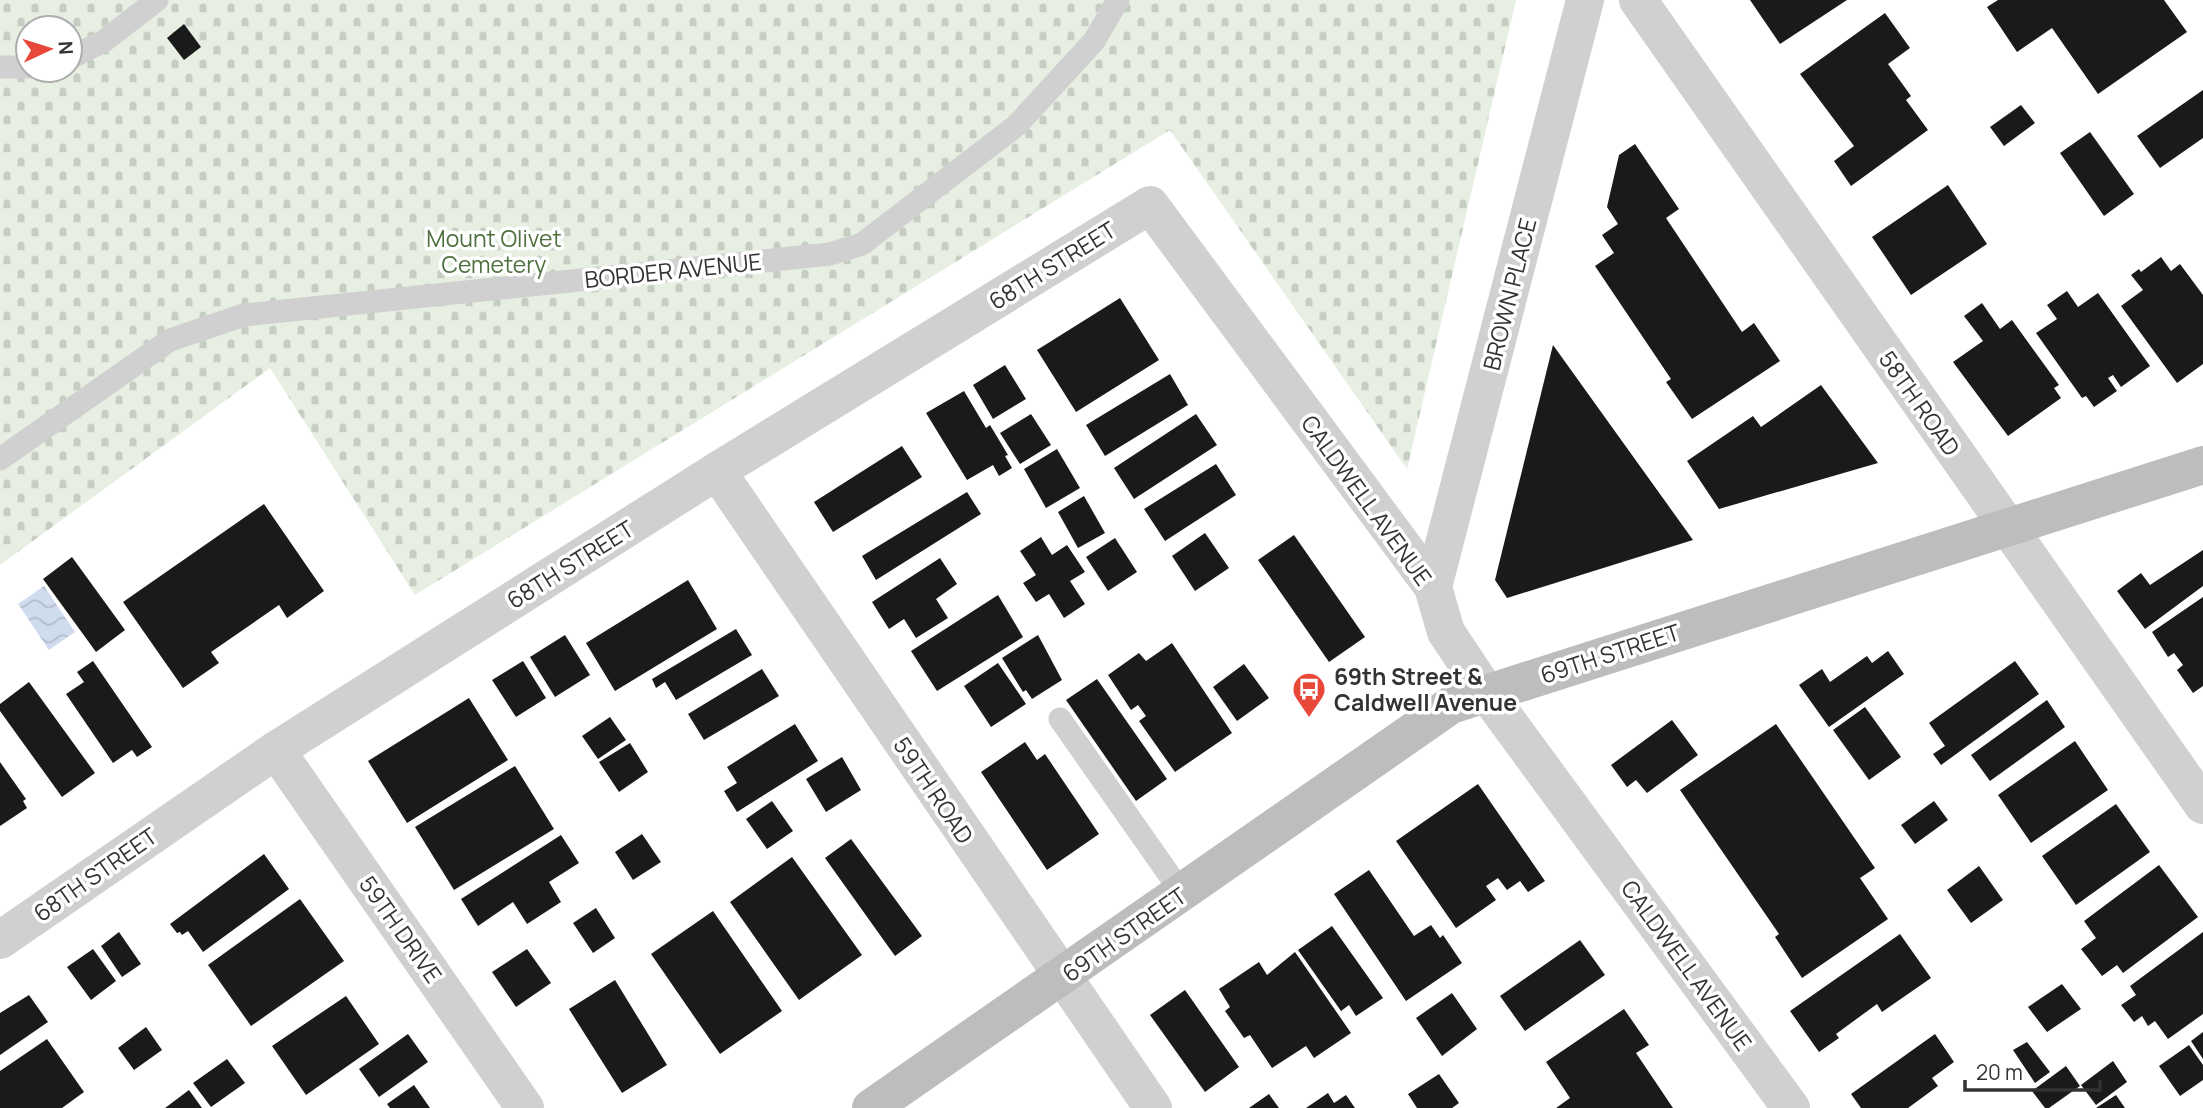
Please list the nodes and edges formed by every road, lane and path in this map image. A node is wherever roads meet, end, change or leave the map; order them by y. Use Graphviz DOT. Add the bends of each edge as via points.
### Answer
graph roads {
  1 [pos="157,0"];
  2 [pos="1118,0"];
  3 [pos="1585,0"];
  4 [pos="1638,0"];
  5 [pos="84,51"];
  6 [pos="1150,205"];
  7 [pos="0,459"];
  8 [pos="2203,465"];
  9 [pos="717,471"];
  10 [pos="2008,527"];
  11 [pos="1433,587"];
  12 [pos="1486,692"];
  13 [pos="1060,719"];
  14 [pos="276,750"];
  15 [pos="2203,805"];
  16 [pos="1182,893"];
  17 [pos="0,940"];
  18 [pos="1062,978"];
  19 [pos="525,1108"];
  20 [pos="871,1108"];
  21 [pos="1153,1108"];
  22 [pos="1791,1108"];
  1 -- 5 [label="lane"];
  2 -- 7 [label="lane, BORDER AVENUE" via="1094,41 1017,125 862,244 830,254 244,315 170,341"];
  3 -- 11 [label="street, BROWN PLACE"];
  4 -- 10 [label="street, 58TH ROAD"];
  6 -- 9 [label="street, 68TH STREET"];
  6 -- 11 [label="street, CALDWELL AVENUE"];
  8 -- 10 [label="main road, 69TH STREET"];
  9 -- 14 [label="street, 68TH STREET"];
  9 -- 18 [label="street, 59TH ROAD"];
  10 -- 12 [label="main road, 69TH STREET"];
  10 -- 15 [label="street, 58TH ROAD"];
  11 -- 12 [label="street, CALDWELL AVENUE" via="1446,632"];
  12 -- 16 [label="main road, 69TH STREET" via="1451,705"];
  12 -- 22 [label="street, CALDWELL AVENUE"];
  13 -- 16 [label="lane"];
  14 -- 17 [label="street, 68TH STREET"];
  14 -- 19 [label="street, 59TH DRIVE"];
  16 -- 18 [label="main road, 69TH STREET"];
  18 -- 20 [label="main road, 69TH STREET"];
  18 -- 21 [label="street, 59TH ROAD"];
}
